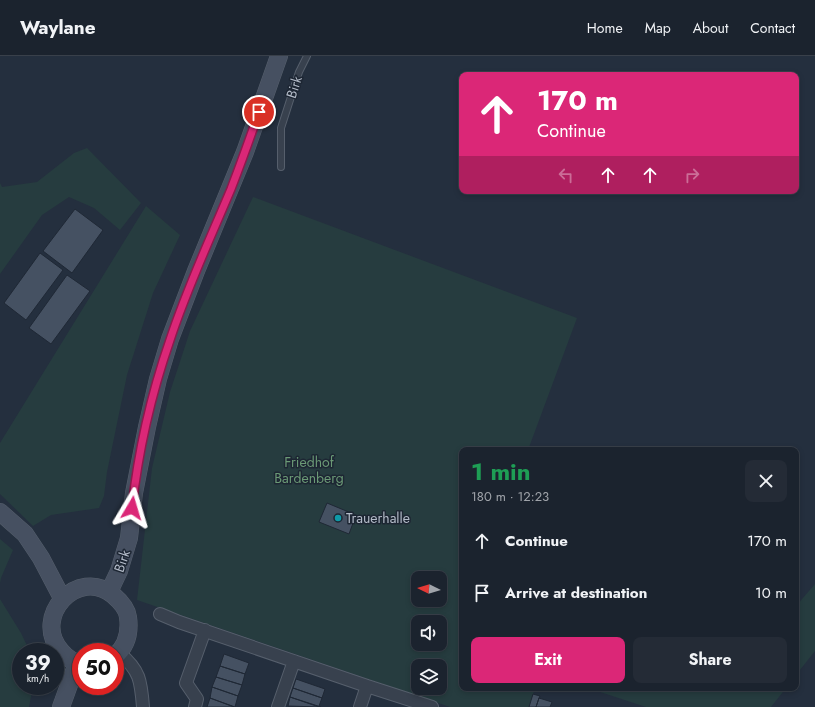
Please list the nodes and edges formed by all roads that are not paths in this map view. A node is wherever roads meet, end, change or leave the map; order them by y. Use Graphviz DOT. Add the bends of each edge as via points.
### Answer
graph roads {
  1 [pos="279,56"];
  2 [pos="307,56"];
  3 [pos="281,167"];
  4 [pos="0,512"];
  5 [pos="109,592"];
  6 [pos="62,598"];
  7 [pos="160,614"];
  8 [pos="204,630"];
  9 [pos="124,645"];
  10 [pos="72,660"];
  11 [pos="124,660"];
  12 [pos="294,661"];
  13 [pos="72,681"];
  14 [pos="367,686"];
  15 [pos="61,707"];
  16 [pos="143,707"];
  17 [pos="195,707"];
  18 [pos="278,707"];
  19 [pos="360,707"];
  20 [pos="432,707"];
  1 -- 5 [label="main road, Birk" via="231,188 168,346 147,427 134,493 129,538 119,571"];
  2 -- 3 [label="lane, Birk" via="299,72 281,128"];
  4 -- 6 [label="main road" via="25,534"];
  5 -- 6 [label="main road" via="90,587 70,592"];
  5 -- 9 [label="main road" via="120,601 127,613 129,627"];
  6 -- 10 [label="main road" via="51,622 52,635 57,647 65,657"];
  7 -- 8 [label="street"];
  8 -- 12 [label="street"];
  8 -- 17 [label="street" via="186,683 197,699"];
  11 -- 16 [label="street" via="132,666 141,682"];
  12 -- 14 [label="street"];
  12 -- 18 [label="street"];
  13 -- 15 [label="main road"];
  14 -- 19 [label="street"];
  14 -- 20 [label="street"];
}
